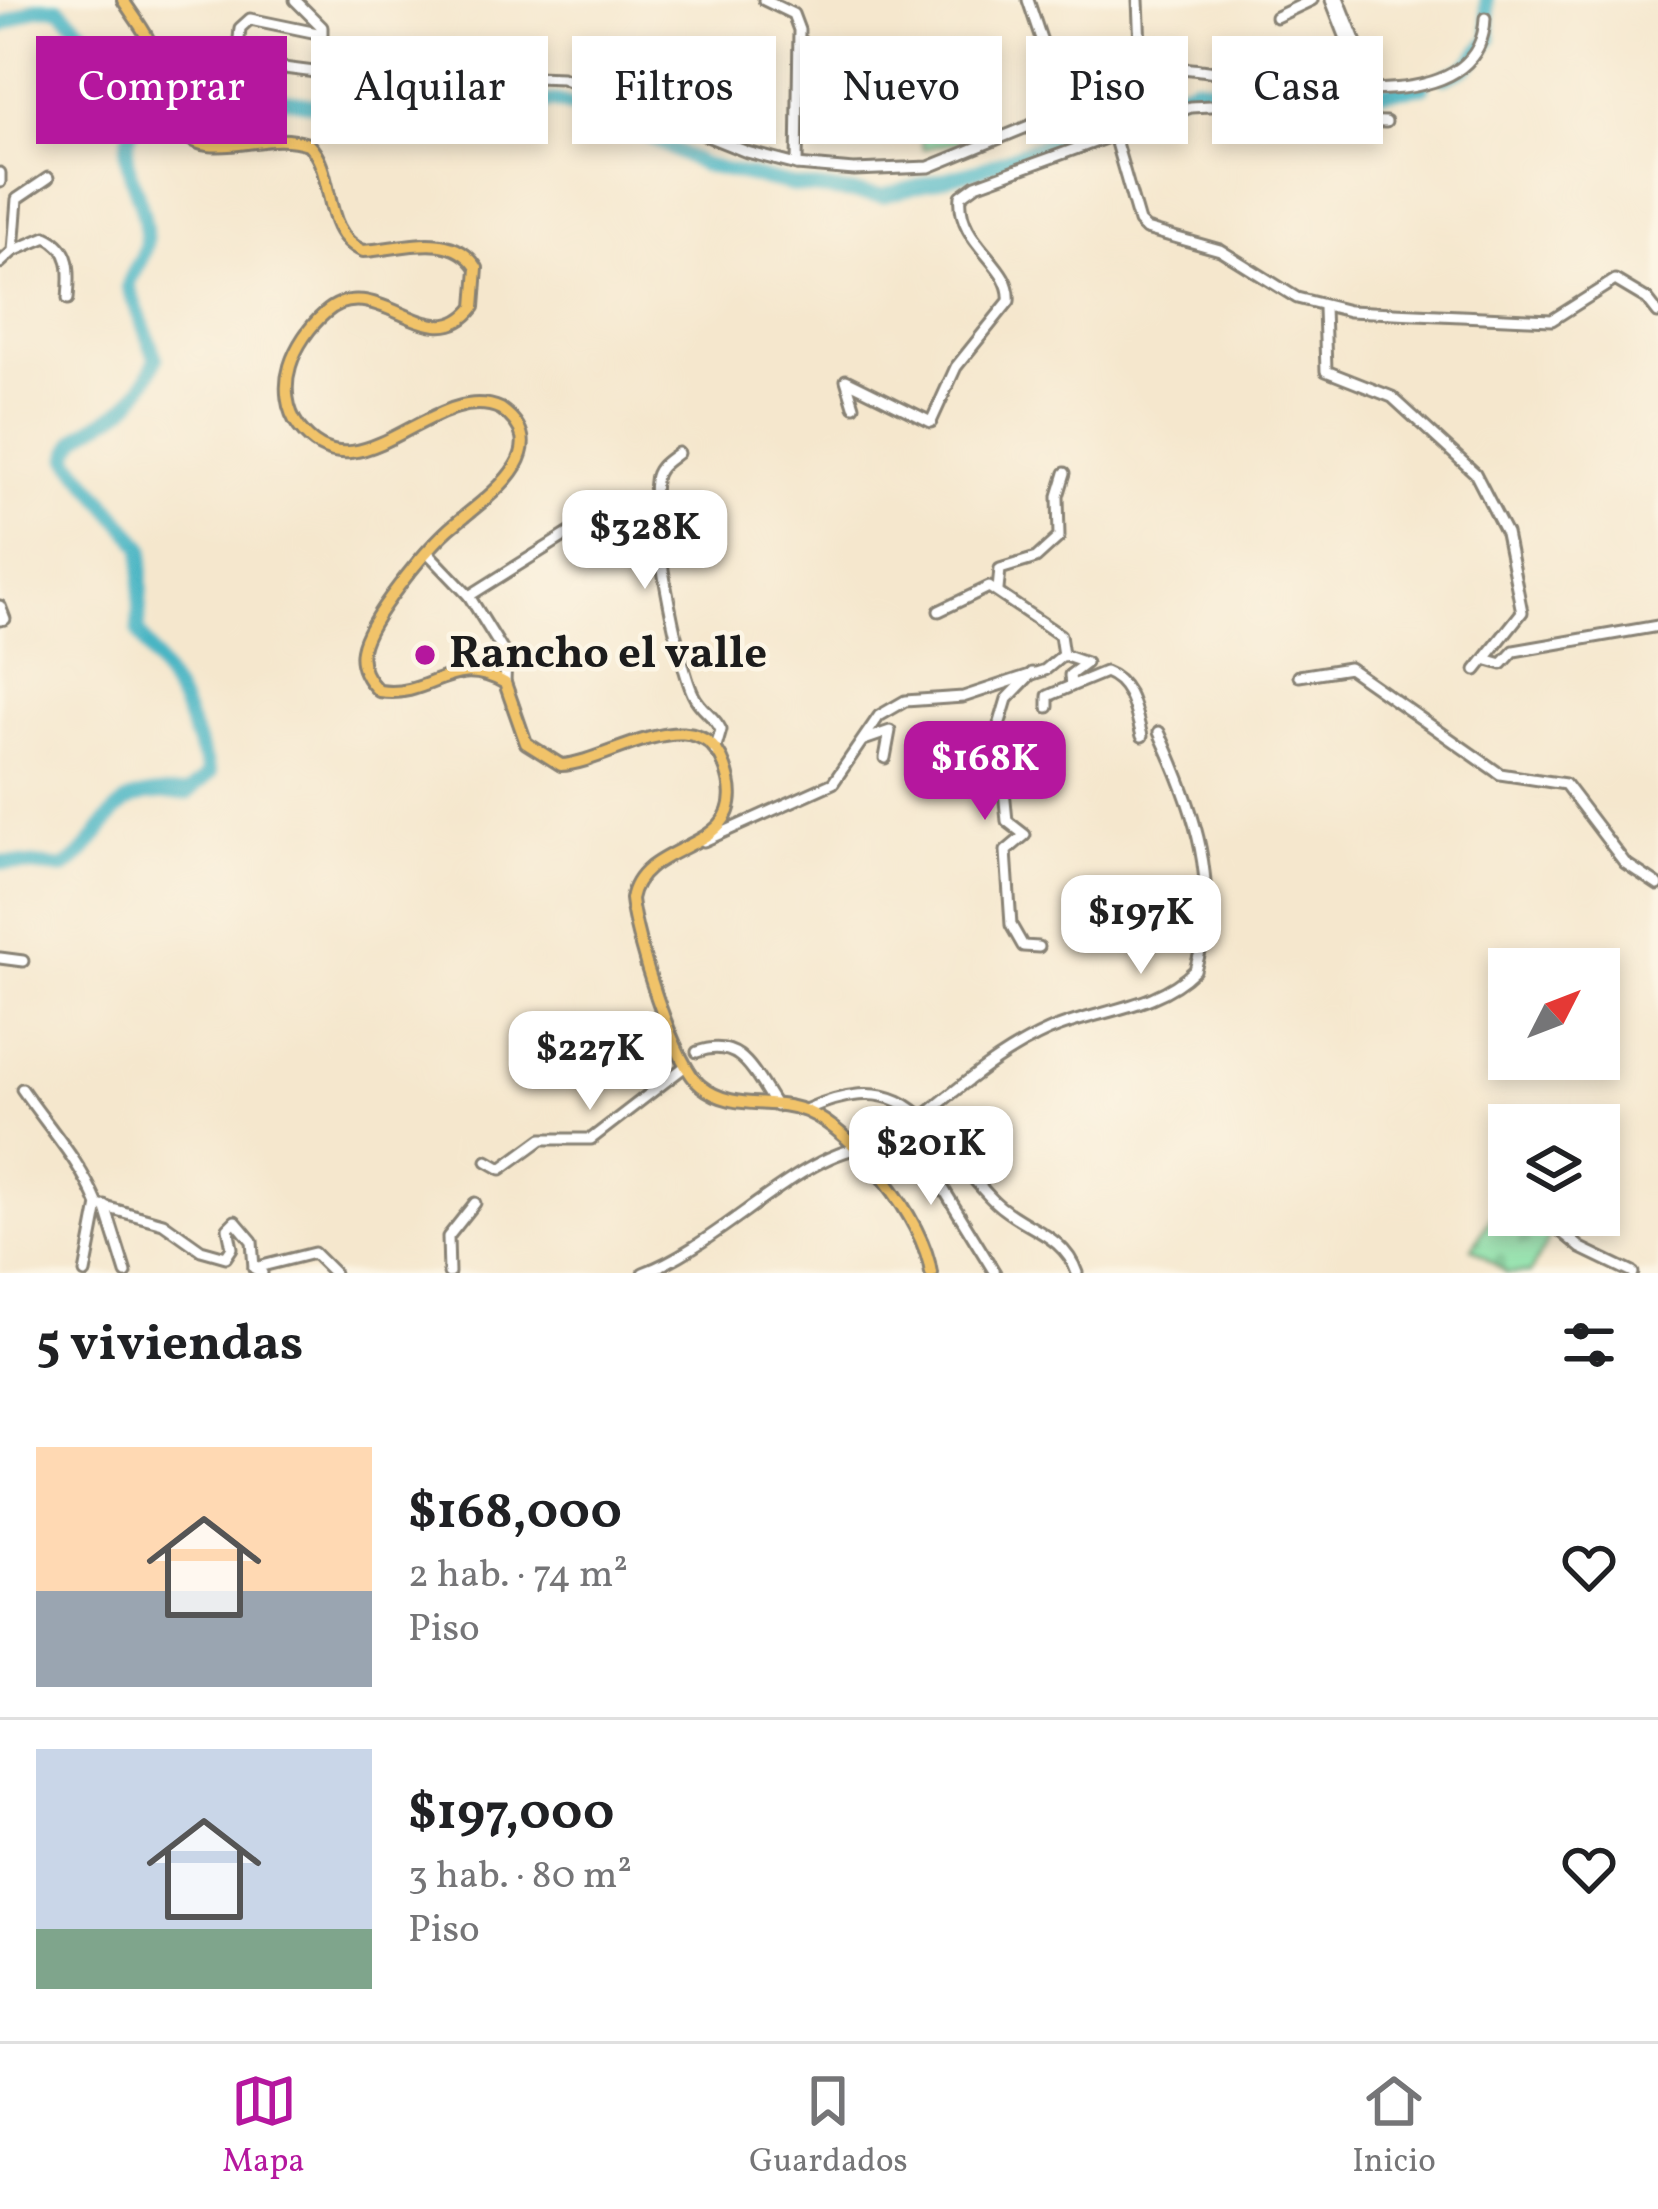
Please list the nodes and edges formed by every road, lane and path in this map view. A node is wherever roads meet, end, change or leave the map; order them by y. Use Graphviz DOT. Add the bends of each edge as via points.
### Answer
graph roads {
  1 [pos="123,0"];
  2 [pos="296,0"];
  3 [pos="764,0"];
  4 [pos="1028,0"];
  5 [pos="1138,0"];
  6 [pos="1312,0"];
  7 [pos="1335,0"];
  8 [pos="1276,16"];
  9 [pos="1485,18"];
  10 [pos="142,36"];
  11 [pos="239,36"];
  12 [pos="1040,36"];
  13 [pos="1140,36"];
  14 [pos="1349,36"];
  15 [pos="287,68"];
  16 [pos="1383,88"];
  17 [pos="1188,110"];
  18 [pos="1386,122"];
  19 [pos="1026,126"];
  20 [pos="287,140"];
  21 [pos="1080,144"];
  22 [pos="1115,144"];
  23 [pos="797,165"];
  24 [pos="48,178"];
  25 [pos="13,251"];
  26 [pos="0,263"];
  27 [pos="68,299"];
  28 [pos="1324,307"];
  29 [pos="1658,314"];
  30 [pos="854,406"];
  31 [pos="678,453"];
  32 [pos="1066,473"];
  33 [pos="598,515"];
  34 [pos="427,552"];
  35 [pos="998,590"];
  36 [pos="469,596"];
  37 [pos="0,606"];
  38 [pos="939,611"];
  39 [pos="0,620"];
  40 [pos="1658,626"];
  41 [pos="1063,655"];
  42 [pos="1488,660"];
  43 [pos="1476,670"];
  44 [pos="1032,673"];
  45 [pos="1299,676"];
  46 [pos="505,683"];
  47 [pos="1071,686"];
  48 [pos="1048,707"];
  49 [pos="1159,732"];
  50 [pos="1027,733"];
  51 [pos="1142,736"];
  52 [pos="859,742"];
  53 [pos="715,752"];
  54 [pos="1000,757"];
  55 [pos="885,758"];
  56 [pos="704,841"];
  57 [pos="1658,885"];
  58 [pos="1039,947"];
  59 [pos="0,958"];
  60 [pos="23,961"];
  61 [pos="698,1052"];
  62 [pos="683,1068"];
  63 [pos="22,1089"];
  64 [pos="776,1106"];
  65 [pos="805,1110"];
  66 [pos="924,1116"];
  67 [pos="854,1150"];
  68 [pos="487,1161"];
  69 [pos="475,1203"];
  70 [pos="102,1205"];
  71 [pos="1566,1236"];
  72 [pos="258,1271"];
  73 [pos="85,1273"];
  74 [pos="126,1273"];
  75 [pos="334,1273"];
  76 [pos="449,1273"];
  77 [pos="643,1273"];
  78 [pos="932,1273"];
  79 [pos="995,1273"];
  80 [pos="1077,1273"];
  81 [pos="1633,1273"];
  1 -- 10 [label="main road"];
  2 -- 11 [label="street" via="322,34 250,19"];
  3 -- 23 [label="street" via="793,14 800,30"];
  4 -- 12 [label="street"];
  5 -- 13 [label="street"];
  6 -- 8 [label="street"];
  7 -- 14 [label="street"];
  9 -- 16 [label="street" via="1484,34 1454,72"];
  15 -- 23 [label="street" via="462,91 562,78"];
  17 -- 18 [label="street"];
  19 -- 23 [label="street" via="928,167"];
  20 -- 34 [label="main road" via="308,144 322,161 334,218 352,246 442,243 474,262 478,296 453,325 430,326 352,298 316,322 289,370 288,406 298,425 340,452 365,450 468,405 492,405 516,423 518,466"];
  21 -- 30 [label="street" via="961,196 968,236 1011,293 956,367 936,418 925,423 846,380"];
  22 -- 28 [label="street" via="1146,229 1220,250 1268,284"];
  24 -- 25 [label="street" via="17,199"];
  25 -- 26 [label="street"];
  25 -- 27 [label="street" via="46,237 61,245"];
  28 -- 29 [label="street" via="1552,320 1615,280"];
  28 -- 42 [label="street" via="1326,371 1392,397 1475,473 1497,513 1522,611"];
  31 -- 53 [label="street" via="654,483 668,602 691,691 721,730"];
  32 -- 35 [label="street" via="1059,537 1036,558 1000,569"];
  33 -- 36 [label="street"];
  34 -- 36 [label="street"];
  34 -- 46 [label="main road" via="364,641 368,680 379,691 406,692 472,669"];
  35 -- 38 [label="street" via="989,586"];
  35 -- 41 [label="street" via="1060,635"];
  36 -- 46 [label="street" via="506,656"];
  37 -- 39 [label="street"];
  40 -- 42 [label="street" via="1514,651 1502,664"];
  41 -- 44 [label="street"];
  41 -- 47 [label="street" via="1086,663 1070,675"];
  42 -- 43 [label="street"];
  44 -- 52 [label="street" via="963,698 905,701 879,716"];
  44 -- 54 [label="street" via="1001,714"];
  45 -- 57 [label="street" via="1349,668 1500,774 1565,784 1625,863"];
  46 -- 53 [label="main road" via="519,731 552,763 589,761 659,733 682,734"];
  47 -- 48 [label="street" via="1048,696"];
  47 -- 51 [label="street" via="1112,673 1128,692"];
  49 -- 66 [label="street" via="1204,852 1195,970 1141,1002 1026,1042"];
  50 -- 54 [label="street"];
  52 -- 55 [label="street" via="890,731"];
  52 -- 56 [label="street" via="833,783"];
  53 -- 56 [label="main road" via="731,806"];
  54 -- 58 [label="street" via="1007,821 1025,835 1006,851 1011,925 1023,946"];
  56 -- 62 [label="main road" via="648,866 632,899"];
  59 -- 60 [label="street"];
  61 -- 64 [label="street" via="735,1048"];
  62 -- 64 [label="main road" via="718,1097"];
  62 -- 68 [label="street" via="591,1139 542,1139 501,1169"];
  63 -- 70 [label="street"];
  64 -- 65 [label="main road"];
  65 -- 66 [label="street" via="866,1096"];
  65 -- 67 [label="main road"];
  66 -- 80 [label="street" via="994,1202 1066,1249"];
  67 -- 77 [label="street" via="700,1248"];
  67 -- 78 [label="main road" via="915,1222"];
  67 -- 79 [label="street" via="889,1148 927,1162"];
  69 -- 76 [label="street" via="448,1237"];
  70 -- 72 [label="street" via="163,1223 215,1256 232,1248 228,1228 235,1221 254,1246"];
  70 -- 73 [label="street"];
  70 -- 74 [label="street"];
  71 -- 81 [label="street"];
  72 -- 75 [label="street" via="314,1253"];
}
